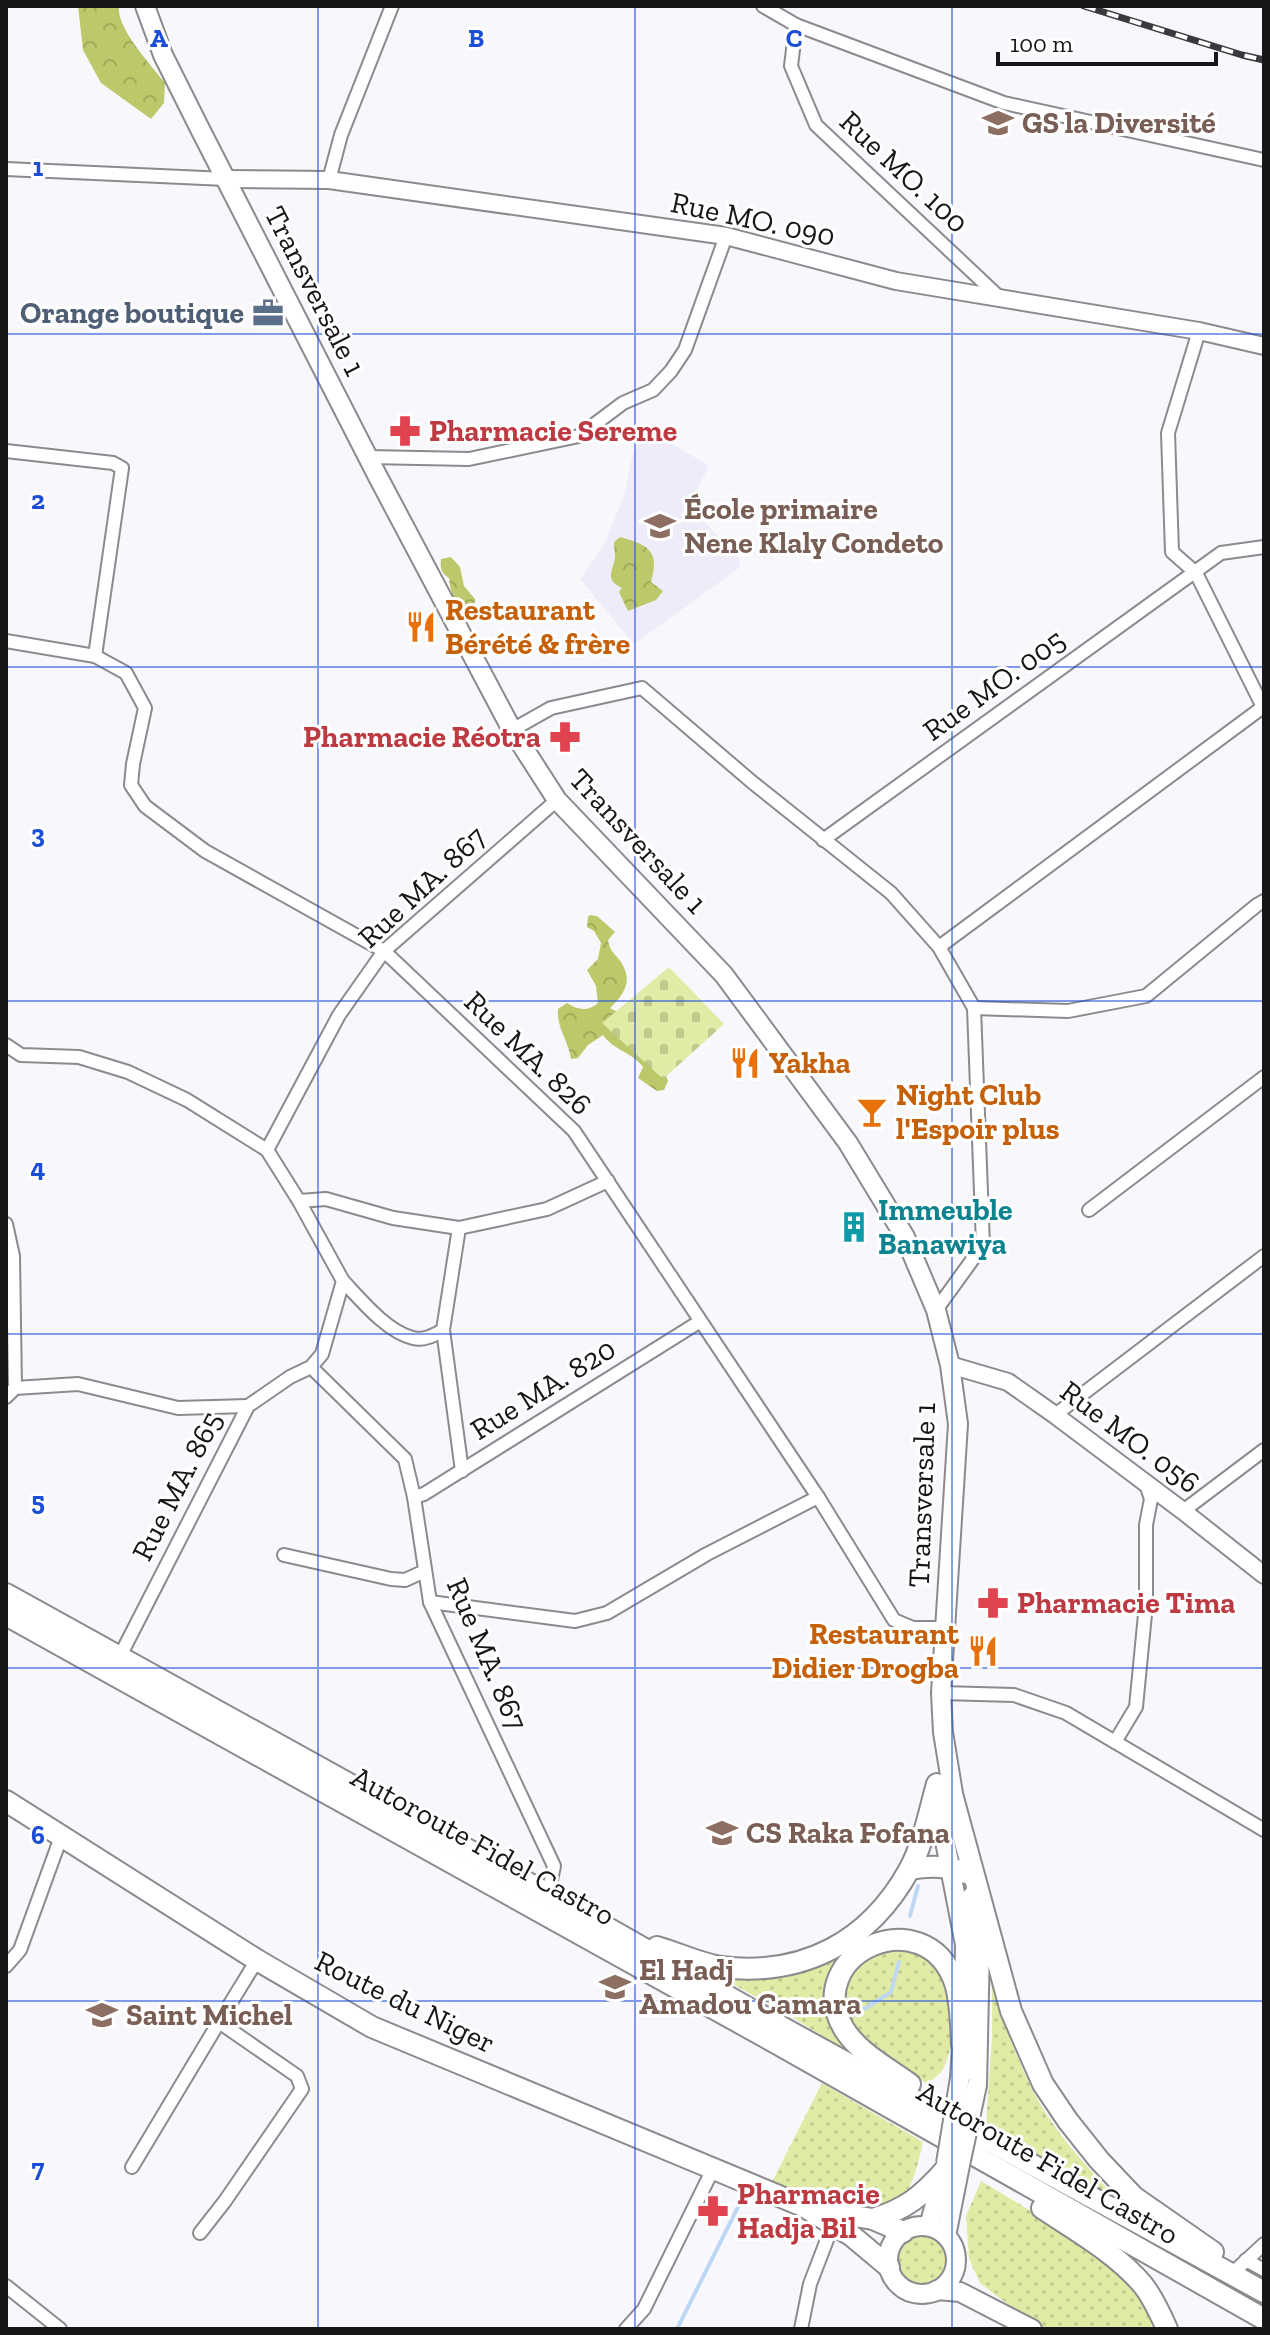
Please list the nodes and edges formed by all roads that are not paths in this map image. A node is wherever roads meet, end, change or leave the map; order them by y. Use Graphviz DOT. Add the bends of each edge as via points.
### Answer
graph roads {
  1 [pos="145,6"];
  2 [pos="392,6"];
  3 [pos="763,6"];
  4 [pos="796,25"];
  5 [pos="1264,160"];
  6 [pos="6,169"];
  7 [pos="226,179"];
  8 [pos="329,180"];
  9 [pos="726,236"];
  10 [pos="998,296"];
  11 [pos="1199,331"];
  12 [pos="1264,346"];
  13 [pos="6,451"];
  14 [pos="368,457"];
  15 [pos="1264,547"];
  16 [pos="1196,573"];
  17 [pos="6,641"];
  18 [pos="95,656"];
  19 [pos="1264,708"];
  20 [pos="512,730"];
  21 [pos="557,800"];
  22 [pos="823,840"];
  23 [pos="1264,901"];
  24 [pos="939,947"];
  25 [pos="384,951"];
  26 [pos="974,1008"];
  27 [pos="6,1045"];
  28 [pos="1264,1077"];
  29 [pos="267,1150"];
  30 [pos="608,1181"];
  31 [pos="299,1201"];
  32 [pos="1089,1210"];
  33 [pos="6,1224"];
  34 [pos="459,1228"];
  35 [pos="1264,1256"];
  36 [pos="343,1281"];
  37 [pos="936,1310"];
  38 [pos="699,1322"];
  39 [pos="443,1330"];
  40 [pos="950,1365"];
  41 [pos="311,1367"];
  42 [pos="10,1392"];
  43 [pos="248,1406"];
  44 [pos="1055,1415"];
  45 [pos="1264,1450"];
  46 [pos="462,1471"];
  47 [pos="1146,1484"];
  48 [pos="414,1497"];
  49 [pos="818,1497"];
  50 [pos="1183,1511"];
  51 [pos="284,1555"];
  52 [pos="425,1571"];
  53 [pos="1264,1575"];
  54 [pos="6,1594"];
  55 [pos="430,1602"];
  56 [pos="6,1615"];
  57 [pos="944,1628"];
  58 [pos="120,1656"];
  59 [pos="941,1693"];
  60 [pos="1115,1742"];
  61 [pos="945,1791"];
  62 [pos="6,1801"];
  63 [pos="1264,1830"];
  64 [pos="61,1837"];
  65 [pos="910,1869"];
  66 [pos="960,1870"];
  67 [pos="548,1894"];
  68 [pos="614,1933"];
  69 [pos="257,1960"];
  70 [pos="6,1966"];
  71 [pos="219,2022"];
  72 [pos="962,2045"];
  73 [pos="968,2081"];
  74 [pos="934,2132"];
  75 [pos="988,2140"];
  76 [pos="950,2166"];
  77 [pos="132,2167"];
  78 [pos="713,2169"];
  79 [pos="803,2206"];
  80 [pos="873,2219"];
  81 [pos="833,2224"];
  82 [pos="929,2226"];
  83 [pos="903,2232"];
  84 [pos="200,2233"];
  85 [pos="946,2236"];
  86 [pos="1264,2244"];
  87 [pos="1242,2265"];
  88 [pos="955,2266"];
  89 [pos="889,2267"];
  90 [pos="1264,2270"];
  91 [pos="6,2286"];
  92 [pos="937,2290"];
  93 [pos="1264,2292"];
  94 [pos="982,2302"];
  95 [pos="1157,2306"];
  96 [pos="1264,2319"];
  97 [pos="60,2329"];
  98 [pos="626,2329"];
  99 [pos="801,2329"];
  100 [pos="1032,2329"];
  101 [pos="1158,2329"];
  102 [pos="1167,2329"];
  1 -- 7 [label="main road, Transversale 1" via="163,55"];
  2 -- 8 [label="street" via="341,135"];
  3 -- 4 [label="street"];
  4 -- 5 [label="street" via="1004,103"];
  4 -- 10 [label="street, Rue MO. 100" via="791,66 816,125"];
  6 -- 7 [label="street"];
  7 -- 8 [label="street, Rue MO. 090"];
  7 -- 14 [label="main road, Transversale 1"];
  8 -- 9 [label="street, Rue MO. 090"];
  9 -- 10 [label="street, Rue MO. 090" via="896,281"];
  9 -- 14 [label="street" via="685,350 671,371 653,390 623,403 579,436 469,459"];
  10 -- 11 [label="street, Rue MO. 090"];
  11 -- 12 [label="street, Rue MO. 090"];
  11 -- 16 [label="street" via="1168,433 1172,552"];
  13 -- 18 [label="street" via="122,468"];
  14 -- 20 [label="main road, Transversale 1"];
  15 -- 16 [label="street, Rue MO. 005" via="1221,553"];
  16 -- 19 [label="street"];
  16 -- 22 [label="street, Rue MO. 005"];
  17 -- 18 [label="street, Rue MA. 826"];
  18 -- 25 [label="street, Rue MA. 826" via="126,673 145,708 131,785 145,806 205,851"];
  19 -- 24 [label="street"];
  20 -- 21 [label="main road, Transversale 1"];
  20 -- 22 [label="street" via="551,708 642,688"];
  21 -- 25 [label="street, Rue MA. 867"];
  21 -- 37 [label="main road, Transversale 1" via="724,975 848,1143 905,1237"];
  22 -- 24 [label="street" via="891,893"];
  23 -- 26 [label="street" via="1146,996 1068,1011"];
  24 -- 26 [label="street"];
  25 -- 29 [label="street, Rue MA. 867" via="339,1015"];
  25 -- 30 [label="street, Rue MA. 826" via="574,1131"];
  26 -- 37 [label="street" via="983,1245"];
  27 -- 29 [label="street" via="21,1055 79,1057 128,1072 187,1100"];
  28 -- 32 [label="street"];
  29 -- 31 [label="street"];
  30 -- 34 [label="street" via="547,1209"];
  30 -- 38 [label="street, Rue MA. 826"];
  31 -- 34 [label="street" via="326,1199 393,1218"];
  31 -- 36 [label="street"];
  33 -- 42 [label="street" via="13,1256"];
  34 -- 39 [label="street"];
  35 -- 44 [label="street"];
  36 -- 39 [label="street" via="378,1317 413,1338"];
  36 -- 41 [label="street" via="322,1354"];
  37 -- 40 [label="main road, Transversale 1"];
  38 -- 46 [label="street, Rue MA. 820"];
  38 -- 49 [label="street, Rue MA. 826"];
  39 -- 46 [label="street"];
  40 -- 44 [label="street, Rue MO. 056" via="1008,1382"];
  40 -- 57 [label="main road, Transversale 1" via="958,1424"];
  41 -- 43 [label="street, Rue MA. 865"];
  41 -- 48 [label="street, Rue MA. 867" via="405,1459"];
  42 -- 43 [label="street" via="78,1384 178,1408"];
  43 -- 58 [label="street, Rue MA. 865"];
  44 -- 47 [label="street, Rue MO. 056"];
  45 -- 50 [label="street"];
  46 -- 48 [label="street, Rue MA. 820"];
  47 -- 50 [label="street, Rue MO. 056"];
  47 -- 60 [label="street" via="1151,1499 1136,1707"];
  48 -- 52 [label="street, Rue MA. 867"];
  49 -- 55 [label="street" via="607,1613 575,1621"];
  49 -- 57 [label="street, Rue MA. 826" via="894,1620 913,1628"];
  50 -- 53 [label="street, Rue MO. 056"];
  51 -- 52 [label="street" via="391,1579 405,1580"];
  52 -- 55 [label="street, Rue MA. 867"];
  54 -- 58 [label="main road, Autoroute Fidel Castro"];
  55 -- 67 [label="street, Rue MA. 867" via="554,1866"];
  56 -- 74 [label="main road, Autoroute Fidel Castro"];
  57 -- 59 [label="main road, Transversale 1"];
  58 -- 67 [label="main road, Autoroute Fidel Castro"];
  59 -- 60 [label="street" via="1029,1699 1066,1713"];
  59 -- 61 [label="main road, Transversale 1" via="938,1759"];
  60 -- 63 [label="street"];
  61 -- 65 [label="main road"];
  61 -- 66 [label="main road, Transversale 1" via="942,1826"];
  61 -- 87 [label="main road" via="1011,2011 1043,2084 1099,2160 1134,2197"];
  62 -- 64 [label="main road, Route du Niger"];
  64 -- 69 [label="main road, Route du Niger"];
  64 -- 70 [label="street" via="20,1950"];
  65 -- 66 [label="main road"];
  65 -- 68 [label="main road" via="884,1908 856,1933 807,1961 785,1966 717,1966"];
  66 -- 72 [label="main road, Transversale 1" via="965,1945"];
  66 -- 73 [label="main road, Transversale 1" via="980,1945"];
  67 -- 68 [label="main road, Autoroute Fidel Castro"];
  68 -- 75 [label="main road, Autoroute Fidel Castro"];
  69 -- 71 [label="street"];
  69 -- 78 [label="main road, Route du Niger" via="372,2027"];
  71 -- 77 [label="street"];
  71 -- 84 [label="street" via="297,2076 302,2089"];
  72 -- 73 [label="main road, Transversale 1"];
  72 -- 75 [label="main road" via="955,1984 938,1956 925,1946 912,1940 884,1941 846,1964 836,2000 849,2035"];
  73 -- 76 [label="main road, Transversale 1, bridge"];
  74 -- 95 [label="main road" via="1116,2259"];
  74 -- 96 [label="main road, Autoroute Fidel Castro"];
  75 -- 93 [label="main road, Autoroute Fidel Castro"];
  76 -- 80 [label="main road" via="919,2198"];
  76 -- 82 [label="main road, Transversale 1"];
  76 -- 85 [label="main road, Transversale 1"];
  78 -- 79 [label="main road, Route du Niger"];
  78 -- 98 [label="street" via="644,2309"];
  79 -- 80 [label="main road, Route du Niger"];
  79 -- 81 [label="main road, Route du Niger"];
  80 -- 83 [label="main road, Route du Niger"];
  81 -- 89 [label="main road, Route du Niger"];
  81 -- 99 [label="street" via="810,2284"];
  82 -- 83 [label="main road"];
  82 -- 85 [label="main road"];
  83 -- 89 [label="main road" via="890,2247"];
  85 -- 88 [label="main road"];
  86 -- 87 [label="street"];
  87 -- 90 [label="street"];
  87 -- 93 [label="main road"];
  88 -- 92 [label="main road"];
  88 -- 94 [label="main road"];
  89 -- 92 [label="main road" via="907,2290"];
  91 -- 97 [label="street"];
  92 -- 94 [label="main road"];
  94 -- 100 [label="main road"];
  95 -- 101 [label="main road"];
  95 -- 102 [label="main road"];
}
